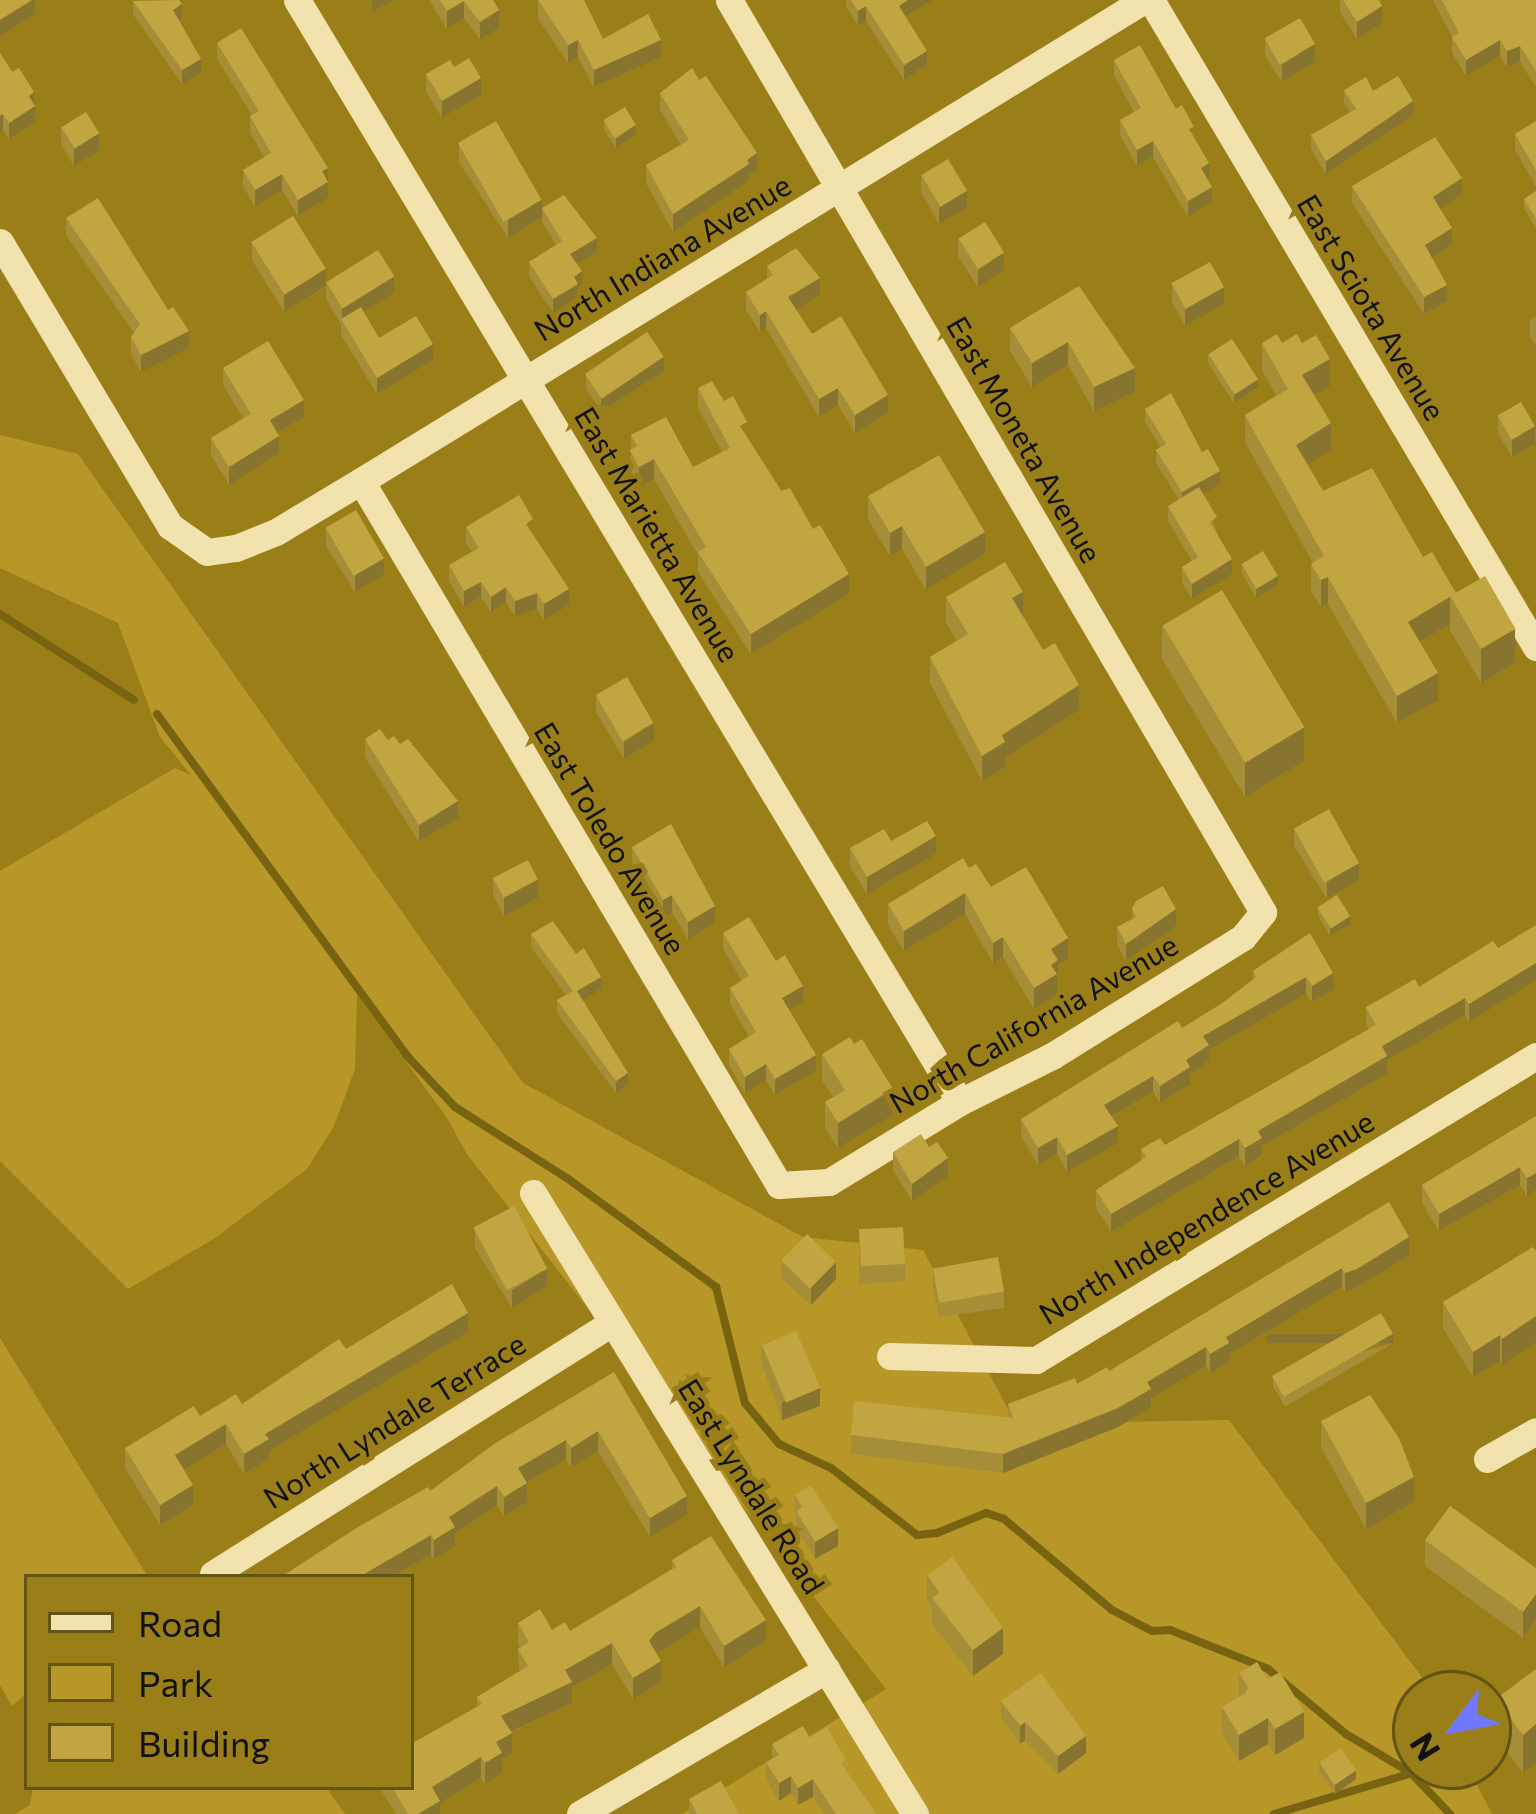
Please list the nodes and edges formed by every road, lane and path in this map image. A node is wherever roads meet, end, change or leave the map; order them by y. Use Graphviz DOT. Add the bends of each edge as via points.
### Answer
graph roads {
  1 [pos="297,0"];
  2 [pos="729,0"];
  3 [pos="1147,0"];
  4 [pos="840,189"];
  5 [pos="0,242"];
  6 [pos="526,378"];
  7 [pos="361,481"];
  8 [pos="1536,647"];
  9 [pos="1264,912"];
  10 [pos="1536,1056"];
  11 [pos="960,1102"];
  12 [pos="829,1182"];
  13 [pos="532,1193"];
  14 [pos="611,1323"];
  15 [pos="890,1356"];
  16 [pos="1536,1431"];
  17 [pos="1487,1459"];
  18 [pos="213,1574"];
  19 [pos="827,1669"];
  20 [pos="580,1814"];
  21 [pos="915,1814"];
  1 -- 6 [label="street, East Marietta Avenue"];
  2 -- 4 [label="street, East Moneta Avenue"];
  3 -- 4 [label="street, North Indiana Avenue"];
  3 -- 8 [label="street, East Sciota Avenue"];
  4 -- 6 [label="street, North Indiana Avenue"];
  4 -- 9 [label="street, East Moneta Avenue"];
  5 -- 7 [label="street, North Indiana Avenue" via="170,526 207,552 276,532"];
  6 -- 7 [label="street, North Indiana Avenue"];
  6 -- 11 [label="street, East Marietta Avenue"];
  7 -- 12 [label="street, East Toledo Avenue" via="779,1185"];
  9 -- 11 [label="street, North California Avenue" via="1243,937 1071,1045"];
  10 -- 15 [label="street, North Independence Avenue" via="1036,1360"];
  11 -- 12 [label="street, North California Avenue"];
  13 -- 14 [label="street, East Lyndale Road"];
  14 -- 18 [label="street, North Lyndale Terrace"];
  14 -- 19 [label="street, East Lyndale Road"];
  16 -- 17 [label="street"];
  19 -- 20 [label="street"];
  19 -- 21 [label="street, East Lyndale Road"];
}
